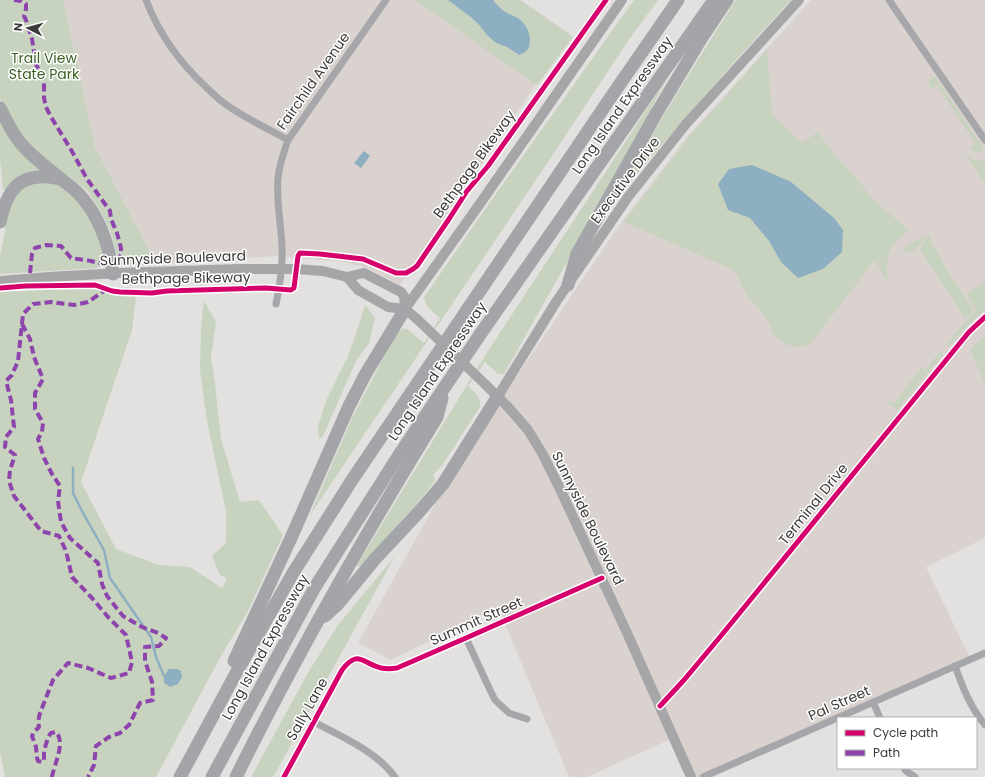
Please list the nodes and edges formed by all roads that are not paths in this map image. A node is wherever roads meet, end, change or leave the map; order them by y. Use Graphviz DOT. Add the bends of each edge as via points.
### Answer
graph roads {
  1 [pos="146,0"];
  2 [pos="386,0"];
  3 [pos="622,0"];
  4 [pos="678,0"];
  5 [pos="714,0"];
  6 [pos="726,0"];
  7 [pos="799,0"];
  8 [pos="890,0"];
  9 [pos="0,108"];
  10 [pos="288,140"];
  11 [pos="985,140"];
  12 [pos="61,179"];
  13 [pos="0,222"];
  14 [pos="281,269"];
  15 [pos="113,274"];
  16 [pos="347,277"];
  17 [pos="0,281"];
  18 [pos="568,285"];
  19 [pos="276,304"];
  20 [pos="405,309"];
  21 [pos="985,317"];
  22 [pos="445,387"];
  23 [pos="498,396"];
  24 [pos="602,578"];
  25 [pos="316,624"];
  26 [pos="466,638"];
  27 [pos="985,653"];
  28 [pos="358,658"];
  29 [pos="954,666"];
  30 [pos="873,702"];
  31 [pos="660,706"];
  32 [pos="839,717"];
  33 [pos="880,717"];
  34 [pos="837,718"];
  35 [pos="527,719"];
  36 [pos="314,722"];
  37 [pos="985,725"];
  38 [pos="905,769"];
  39 [pos="182,772"];
  40 [pos="212,777"];
  41 [pos="236,777"];
  42 [pos="284,777"];
  43 [pos="395,777"];
  44 [pos="691,777"];
  45 [pos="703,777"];
  46 [pos="914,777"];
  1 -- 10 [label="street" via="168,44 194,76 238,112"];
  2 -- 10 [label="street, Fairchild Avenue"];
  3 -- 20 [label="main road"];
  4 -- 39 [label="highway, Long Island Expressway" via="352,480 286,587"];
  5 -- 22 [label="highway, Long Island Expressway"];
  6 -- 18 [label="highway" via="656,114 577,254"];
  7 -- 18 [label="main road, Executive Drive" via="686,124 628,197"];
  8 -- 11 [label="street"];
  9 -- 12 [label="highway" via="24,147"];
  10 -- 14 [label="street, Fairchild Avenue" via="278,178"];
  12 -- 13 [label="highway" via="31,178 18,184 8,196"];
  12 -- 15 [label="highway" via="78,192 92,211 105,238"];
  14 -- 15 [label="main road, Sunnyside Boulevard"];
  14 -- 16 [label="main road, Sunnyside Boulevard" via="323,271"];
  14 -- 19 [label="street, Fairchild Avenue"];
  15 -- 17 [label="main road, Sunnyside Boulevard"];
  16 -- 20 [label="main road, Sunnyside Boulevard" via="358,290 388,307"];
  16 -- 20 [label="main road, Sunnyside Boulevard" via="364,273 401,292 404,296"];
  18 -- 23 [label="main road, Executive Drive"];
  20 -- 23 [label="main road, Sunnyside Boulevard, bridge"];
  20 -- 39 [label="highway" via="349,406 291,538"];
  21 -- 31 [label="street, Terminal Drive" via="969,332 720,637"];
  22 -- 25 [label="highway" via="437,417"];
  22 -- 40 [label="highway, Long Island Expressway" via="315,587"];
  23 -- 24 [label="main road, Sunnyside Boulevard" via="528,430 542,453"];
  23 -- 25 [label="highway" via="443,484 337,605"];
  24 -- 26 [label="street, Summit Street"];
  24 -- 31 [label="main road, Sunnyside Boulevard"];
  25 -- 41 [label="highway"];
  26 -- 28 [label="street, Summit Street" via="397,668 380,668"];
  26 -- 35 [label="street" via="495,700 509,714"];
  27 -- 29 [label="street, Pal Street"];
  28 -- 36 [label="street, Sally Lane" via="342,670"];
  29 -- 30 [label="street, Pal Street"];
  29 -- 37 [label="street" via="966,695"];
  30 -- 32 [label="street, Pal Street"];
  30 -- 33 [label="street"];
  31 -- 44 [label="main road, Sunnyside Boulevard"];
  34 -- 45 [label="street, Pal Street"];
  36 -- 42 [label="street, Sally Lane"];
  36 -- 43 [label="street" via="378,758"];
  38 -- 46 [label="street"];
}
